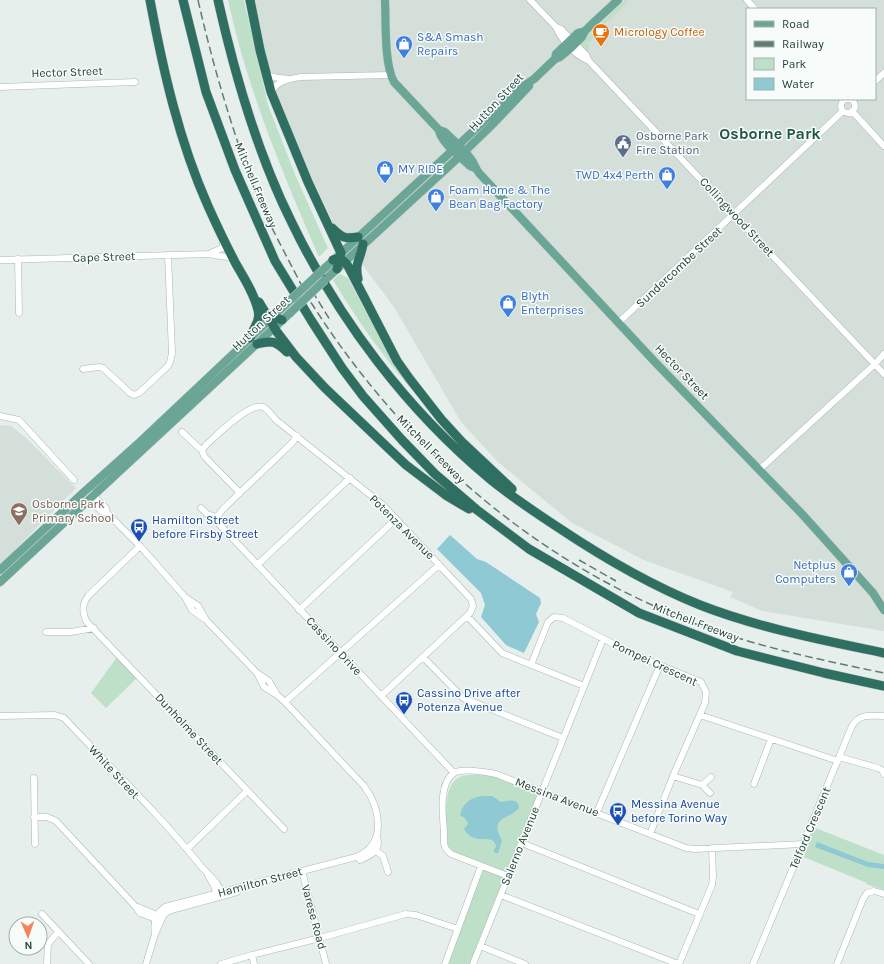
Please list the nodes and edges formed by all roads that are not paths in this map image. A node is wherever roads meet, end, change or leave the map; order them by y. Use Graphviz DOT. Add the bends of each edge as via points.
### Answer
graph roads {
  1 [pos="150,0"];
  2 [pos="184,0"];
  3 [pos="218,0"];
  4 [pos="250,0"];
  5 [pos="385,0"];
  6 [pos="530,0"];
  7 [pos="618,0"];
  8 [pos="747,0"];
  9 [pos="754,8"];
  10 [pos="571,44"];
  11 [pos="884,73"];
  12 [pos="266,74"];
  13 [pos="390,75"];
  14 [pos="534,78"];
  15 [pos="288,79"];
  16 [pos="876,80"];
  17 [pos="135,82"];
  18 [pos="0,87"];
  19 [pos="271,92"];
  20 [pos="842,100"];
  21 [pos="854,100"];
  22 [pos="843,111"];
  23 [pos="852,111"];
  24 [pos="439,130"];
  25 [pos="444,140"];
  26 [pos="884,146"];
  27 [pos="456,147"];
  28 [pos="462,154"];
  29 [pos="450,166"];
  30 [pos="431,170"];
  31 [pos="476,170"];
  32 [pos="734,215"];
  33 [pos="327,223"];
  34 [pos="224,240"];
  35 [pos="361,240"];
  36 [pos="209,254"];
  37 [pos="168,255"];
  38 [pos="342,257"];
  39 [pos="18,259"];
  40 [pos="233,259"];
  41 [pos="0,260"];
  42 [pos="333,272"];
  43 [pos="360,286"];
  44 [pos="253,295"];
  45 [pos="19,313"];
  46 [pos="274,319"];
  47 [pos="618,323"];
  48 [pos="254,341"];
  49 [pos="884,354"];
  50 [pos="296,357"];
  51 [pos="875,364"];
  52 [pos="83,369"];
  53 [pos="884,374"];
  54 [pos="0,416"];
  55 [pos="182,432"];
  56 [pos="297,436"];
  57 [pos="202,450"];
  58 [pos="759,470"];
  59 [pos="350,478"];
  60 [pos="74,480"];
  61 [pos="240,493"];
  62 [pos="88,494"];
  63 [pos="201,508"];
  64 [pos="539,515"];
  65 [pos="217,517"];
  66 [pos="396,519"];
  67 [pos="500,529"];
  68 [pos="140,546"];
  69 [pos="257,565"];
  70 [pos="439,565"];
  71 [pos="0,570"];
  72 [pos="0,582"];
  73 [pos="873,593"];
  74 [pos="884,601"];
  75 [pos="299,610"];
  76 [pos="884,610"];
  77 [pos="467,616"];
  78 [pos="94,628"];
  79 [pos="46,632"];
  80 [pos="603,639"];
  81 [pos="340,653"];
  82 [pos="884,653"];
  83 [pos="423,656"];
  84 [pos="531,665"];
  85 [pos="660,665"];
  86 [pos="584,686"];
  87 [pos="884,686"];
  88 [pos="381,696"];
  89 [pos="285,702"];
  90 [pos="700,715"];
  91 [pos="0,716"];
  92 [pos="884,716"];
  93 [pos="563,738"];
  94 [pos="771,739"];
  95 [pos="838,759"];
  96 [pos="454,773"];
  97 [pos="884,774"];
  98 [pos="673,776"];
  99 [pos="34,778"];
  100 [pos="711,778"];
  101 [pos="754,784"];
  102 [pos="702,785"];
  103 [pos="247,791"];
  104 [pos="542,791"];
  105 [pos="710,792"];
  106 [pos="597,812"];
  107 [pos="34,817"];
  108 [pos="284,829"];
  109 [pos="650,834"];
  110 [pos="522,843"];
  111 [pos="35,844"];
  112 [pos="803,844"];
  113 [pos="373,848"];
  114 [pos="712,848"];
  115 [pos="188,849"];
  116 [pos="481,866"];
  117 [pos="388,872"];
  118 [pos="302,873"];
  119 [pos="508,876"];
  120 [pos="884,894"];
  121 [pos="219,895"];
  122 [pos="501,895"];
  123 [pos="42,914"];
  124 [pos="699,914"];
  125 [pos="159,919"];
  126 [pos="458,929"];
  127 [pos="58,932"];
  128 [pos="320,938"];
  129 [pos="480,946"];
  130 [pos="252,955"];
  131 [pos="47,964"];
  132 [pos="89,964"];
  133 [pos="146,964"];
  134 [pos="221,964"];
  135 [pos="254,964"];
  136 [pos="326,964"];
  137 [pos="445,964"];
  138 [pos="473,964"];
  139 [pos="525,964"];
  140 [pos="679,964"];
  141 [pos="753,964"];
  142 [pos="837,964"];
  1 -- 34 [label="highway" via="166,78 184,143"];
  2 -- 67 [label="highway, Mitchell Freeway" via="206,92 220,131 246,198 292,289 342,368 363,396 435,474"];
  3 -- 64 [label="highway, Mitchell Freeway" via="240,85 264,155 291,222 322,280 365,345 427,420 486,475"];
  4 -- 12 [label="highway"];
  5 -- 13 [label="main road"];
  6 -- 10 [label="street, Collingwood Street"];
  7 -- 10 [label="main road, Hutton Street" via="585,31 578,33"];
  8 -- 9 [label="street"];
  10 -- 14 [label="main road, Hutton Street" via="556,54 555,59"];
  10 -- 32 [label="street, Collingwood Street" via="586,55"];
  11 -- 16 [label="street"];
  12 -- 15 [label="street"];
  12 -- 19 [label="highway"];
  13 -- 15 [label="street"];
  13 -- 24 [label="main road, Hector Street"];
  14 -- 27 [label="main road, Hutton Street"];
  14 -- 28 [label="main road, Hutton Street" via="518,98"];
  15 -- 19 [label="street" via="275,85"];
  17 -- 18 [label="street, Hector Street"];
  19 -- 33 [label="highway"];
  20 -- 21 [label="street"];
  20 -- 22 [label="street"];
  21 -- 23 [label="street"];
  22 -- 23 [label="street"];
  22 -- 32 [label="street, Sundercombe Street"];
  23 -- 26 [label="street"];
  24 -- 25 [label="main road, Hector Street"];
  24 -- 27 [label="main road, Hector Street" via="445,132"];
  25 -- 27 [label="main road, Hector Street"];
  25 -- 30 [label="main road" via="445,148"];
  27 -- 28 [label="main road, Hector Street"];
  27 -- 30 [label="main road, Hutton Street"];
  28 -- 29 [label="main road, Hutton Street"];
  28 -- 31 [label="main road, Hector Street" via="474,163"];
  29 -- 31 [label="main road" via="457,164 471,171"];
  29 -- 35 [label="main road, Hutton Street"];
  30 -- 35 [label="main road, Hutton Street"];
  31 -- 47 [label="main road, Hector Street"];
  32 -- 47 [label="street, Sundercombe Street"];
  32 -- 51 [label="street, Collingwood Street"];
  33 -- 35 [label="highway" via="339,236"];
  33 -- 38 [label="highway"];
  34 -- 36 [label="street" via="222,248"];
  34 -- 40 [label="highway"];
  35 -- 38 [label="main road, Hutton Street"];
  35 -- 43 [label="highway" via="362,251 356,267"];
  36 -- 37 [label="street, Cape Street"];
  36 -- 40 [label="street, Cape Street"];
  37 -- 39 [label="street, Cape Street"];
  37 -- 52 [label="street" via="172,353 168,366 134,395 104,368"];
  38 -- 42 [label="highway"];
  38 -- 43 [label="highway"];
  38 -- 46 [label="main road, Hutton Street, bridge" via="326,267 285,305"];
  39 -- 41 [label="street, Cape Street"];
  39 -- 45 [label="street"];
  40 -- 44 [label="highway"];
  42 -- 46 [label="main road, Hutton Street, bridge" via="290,313"];
  43 -- 64 [label="highway" via="398,362 419,393 462,442"];
  44 -- 46 [label="highway"];
  44 -- 48 [label="highway" via="259,314 252,331"];
  46 -- 48 [label="main road, Hutton Street"];
  46 -- 50 [label="highway" via="277,332"];
  47 -- 58 [label="main road, Hector Street"];
  48 -- 50 [label="highway" via="271,341"];
  48 -- 62 [label="main road, Hutton Street" via="141,441"];
  49 -- 51 [label="street"];
  50 -- 67 [label="highway" via="324,388 406,465 447,496"];
  51 -- 53 [label="street, Collingwood Street"];
  51 -- 58 [label="street"];
  54 -- 60 [label="street" via="19,420"];
  55 -- 57 [label="street"];
  56 -- 57 [label="street, Potenza Avenue" via="263,407 258,406 238,416"];
  56 -- 59 [label="street, Potenza Avenue"];
  56 -- 61 [label="street"];
  57 -- 61 [label="street" via="204,456"];
  58 -- 73 [label="main road, Hector Street"];
  59 -- 66 [label="street, Potenza Avenue"];
  59 -- 69 [label="street"];
  61 -- 65 [label="street"];
  62 -- 68 [label="street, Hamilton Street" via="106,508 107,513"];
  62 -- 71 [label="main road, Hutton Street"];
  62 -- 72 [label="main road, Hutton Street"];
  63 -- 65 [label="street, Cassino Drive" via="207,514"];
  64 -- 82 [label="highway, Mitchell Freeway" via="625,569 700,605 785,632"];
  65 -- 69 [label="street, Cassino Drive" via="219,524"];
  66 -- 70 [label="street, Potenza Avenue"];
  66 -- 75 [label="street"];
  67 -- 87 [label="highway, Mitchell Freeway" via="529,549 639,613 737,651 824,674"];
  68 -- 78 [label="street, Dunholme Street" via="84,602 82,610 86,621"];
  68 -- 89 [label="street, Hamilton Street" via="185,597 198,606 206,620 257,673 269,681 277,695"];
  69 -- 75 [label="street, Cassino Drive"];
  70 -- 77 [label="street, Potenza Avenue" via="471,599 473,606"];
  70 -- 81 [label="street"];
  73 -- 74 [label="main road, Hector Street"];
  73 -- 76 [label="main road, Hector Street"];
  75 -- 81 [label="street, Cassino Drive"];
  77 -- 83 [label="street"];
  77 -- 84 [label="street" via="502,653"];
  78 -- 79 [label="street" via="71,632"];
  78 -- 103 [label="street, Dunholme Street"];
  80 -- 84 [label="street, Pompei Crescent" via="563,618 554,617 548,622"];
  80 -- 85 [label="street, Pompei Crescent"];
  80 -- 86 [label="street, Salerno Avenue"];
  81 -- 88 [label="street, Cassino Drive"];
  81 -- 89 [label="street"];
  83 -- 88 [label="street"];
  83 -- 93 [label="street" via="463,698"];
  84 -- 86 [label="street"];
  85 -- 90 [label="street, Pompei Crescent" via="701,682 706,692"];
  85 -- 106 [label="street"];
  86 -- 93 [label="street, Salerno Avenue"];
  88 -- 96 [label="street, Cassino Drive"];
  89 -- 113 [label="street, Hamilton Street" via="370,794 378,819 377,837"];
  90 -- 94 [label="street"];
  90 -- 98 [label="street, Pompei Crescent"];
  91 -- 115 [label="street, White Street" via="55,715 64,718"];
  92 -- 95 [label="street, Telford Crescent" via="863,716 855,721"];
  93 -- 104 [label="street, Salerno Avenue"];
  94 -- 95 [label="street"];
  94 -- 101 [label="street"];
  95 -- 97 [label="street" via="878,768"];
  95 -- 112 [label="street, Telford Crescent"];
  96 -- 104 [label="street, Messina Avenue" via="464,771 496,774"];
  96 -- 116 [label="street" via="442,800 445,847 452,854"];
  98 -- 102 [label="street"];
  98 -- 109 [label="street, Pompei Crescent"];
  99 -- 107 [label="street"];
  100 -- 102 [label="street"];
  102 -- 105 [label="street"];
  103 -- 108 [label="street, Dunholme Street"];
  103 -- 115 [label="street"];
  104 -- 106 [label="street, Messina Avenue"];
  104 -- 110 [label="street, Salerno Avenue"];
  106 -- 109 [label="street, Messina Avenue"];
  107 -- 111 [label="street"];
  107 -- 125 [label="street" via="47,817 56,821 136,907"];
  109 -- 114 [label="street, Messina Avenue" via="686,848"];
  110 -- 119 [label="street, Salerno Avenue"];
  110 -- 124 [label="street"];
  112 -- 114 [label="street, Messina Avenue"];
  112 -- 141 [label="street, Telford Crescent"];
  113 -- 117 [label="street" via="383,856"];
  113 -- 118 [label="street, Hamilton Street" via="363,855"];
  114 -- 124 [label="street" via="712,885"];
  115 -- 121 [label="street, White Street" via="217,882"];
  116 -- 119 [label="street"];
  116 -- 126 [label="street"];
  118 -- 121 [label="street, Hamilton Street"];
  118 -- 128 [label="street, Varese Road"];
  119 -- 122 [label="street, Salerno Avenue"];
  120 -- 142 [label="street" via="867,893"];
  121 -- 125 [label="street, Hamilton Street" via="169,905 161,909"];
  122 -- 129 [label="street, Salerno Avenue"];
  122 -- 140 [label="street"];
  123 -- 127 [label="street"];
  124 -- 140 [label="street"];
  125 -- 133 [label="street" via="154,929 155,934"];
  126 -- 128 [label="street" via="406,914"];
  126 -- 137 [label="street"];
  127 -- 131 [label="street" via="48,944"];
  127 -- 132 [label="street"];
  128 -- 130 [label="street"];
  128 -- 136 [label="street, Varese Road"];
  129 -- 138 [label="street, Salerno Avenue"];
  129 -- 139 [label="street"];
  130 -- 134 [label="street"];
  130 -- 135 [label="street"];
}
